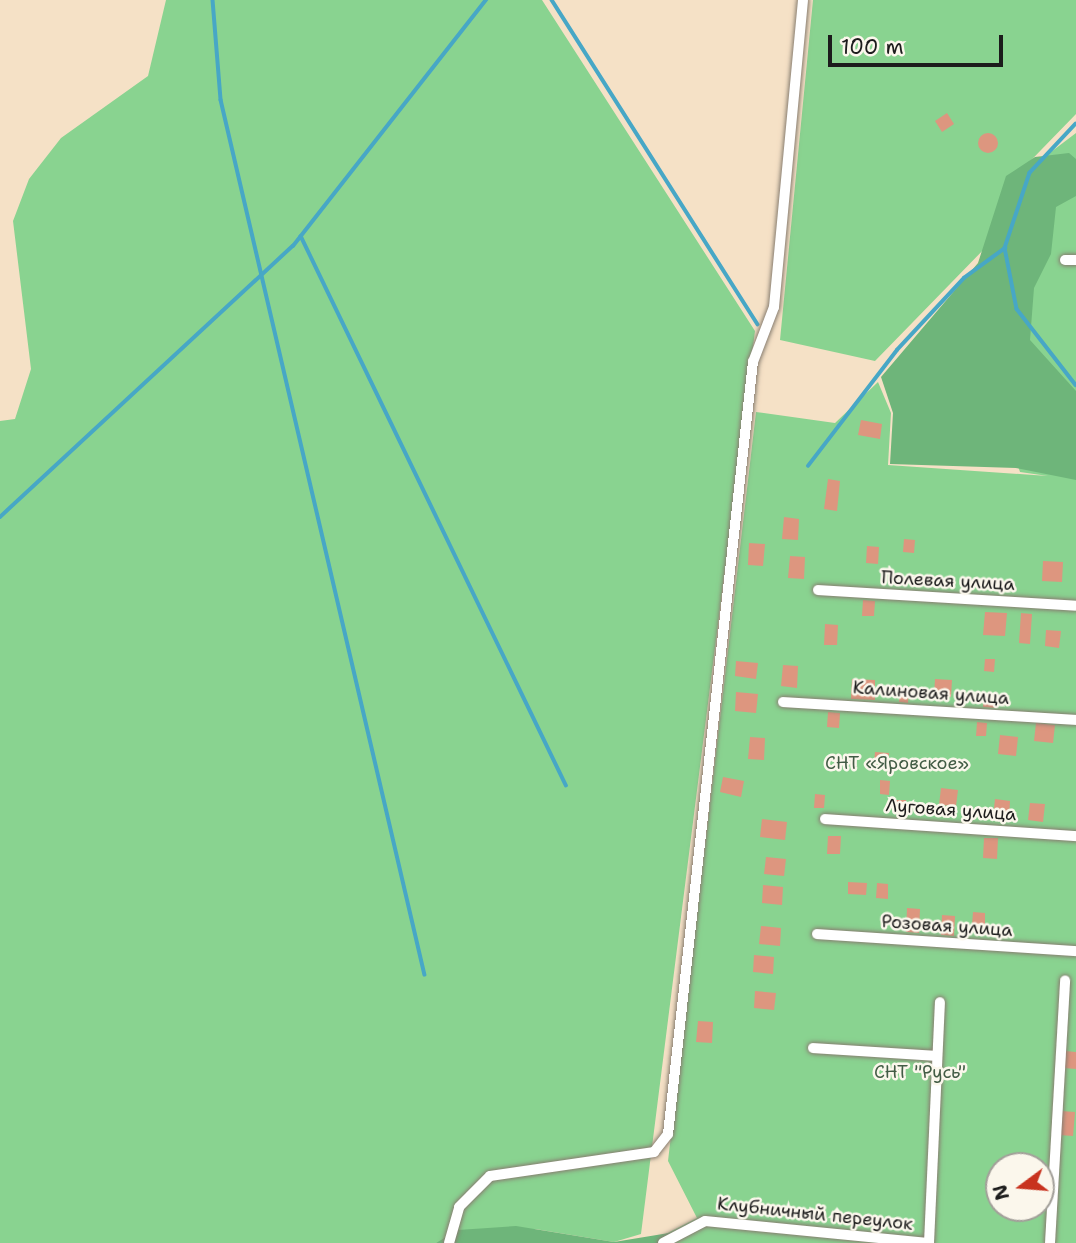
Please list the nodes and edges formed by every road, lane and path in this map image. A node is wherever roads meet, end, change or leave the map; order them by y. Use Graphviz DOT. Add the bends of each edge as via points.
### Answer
graph roads {
  1 [pos="803,0"];
  2 [pos="818,590"];
  3 [pos="1076,606"];
  4 [pos="783,702"];
  5 [pos="1076,720"];
  6 [pos="825,819"];
  7 [pos="1076,836"];
  8 [pos="817,934"];
  9 [pos="1076,951"];
  10 [pos="1066,980"];
  11 [pos="940,1002"];
  12 [pos="813,1048"];
  13 [pos="937,1056"];
  14 [pos="449,1243"];
  15 [pos="663,1243"];
  16 [pos="928,1243"];
  17 [pos="1050,1243"];
  1 -- 14 [label="street" via="774,307 753,362 668,1134 654,1153 490,1176 459,1207"];
  2 -- 3 [label="street, Полевая улица"];
  4 -- 5 [label="street, Калиновая улица"];
  6 -- 7 [label="street, Луговая улица"];
  8 -- 9 [label="street, Розовая улица"];
  10 -- 17 [label="street"];
  11 -- 13 [label="street"];
  12 -- 13 [label="street"];
  13 -- 16 [label="street"];
  15 -- 16 [label="street, Клубничный переулок" via="705,1221"];
}
